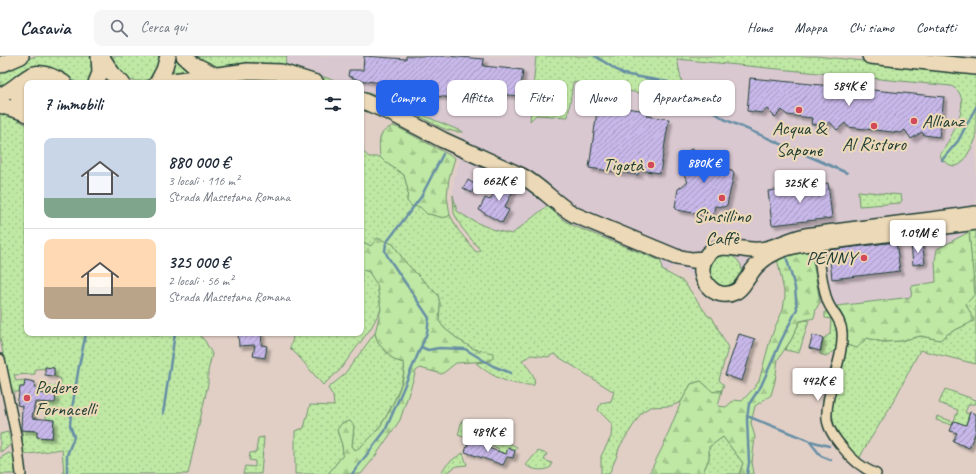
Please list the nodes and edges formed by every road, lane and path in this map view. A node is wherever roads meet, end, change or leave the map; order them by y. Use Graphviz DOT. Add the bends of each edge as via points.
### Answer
graph roads {
  1 [pos="21,56"];
  2 [pos="100,56"];
  3 [pos="168,56"];
  4 [pos="184,56"];
  5 [pos="870,56"];
  6 [pos="963,56"];
  7 [pos="976,57"];
  8 [pos="0,65"];
  9 [pos="976,67"];
  10 [pos="239,73"];
  11 [pos="215,75"];
  12 [pos="59,80"];
  13 [pos="97,80"];
  14 [pos="119,80"];
  15 [pos="159,80"];
  16 [pos="179,80"];
  17 [pos="248,80"];
  18 [pos="307,80"];
  19 [pos="22,81"];
  20 [pos="0,96"];
  21 [pos="364,101"];
  22 [pos="0,105"];
  23 [pos="24,110"];
  24 [pos="24,112"];
  25 [pos="976,214"];
  26 [pos="976,222"];
  27 [pos="816,243"];
  28 [pos="736,249"];
  29 [pos="676,257"];
  30 [pos="704,259"];
  31 [pos="748,276"];
  32 [pos="703,277"];
  33 [pos="0,359"];
  34 [pos="21,474"];
  35 [pos="876,474"];
  1 -- 8 [label="main road"];
  2 -- 13 [label="main road"];
  2 -- 14 [label="main road"];
  3 -- 15 [label="main road"];
  4 -- 11 [label="main road" via="193,64"];
  5 -- 9 [label="main road"];
  6 -- 7 [label="main road"];
  10 -- 11 [label="main road"];
  10 -- 17 [label="main road"];
  10 -- 18 [label="main road" via="281,72"];
  11 -- 16 [label="main road"];
  12 -- 19 [label="main road" via="43,73"];
  19 -- 20 [label="main road"];
  19 -- 23 [label="main road" via="18,97"];
  21 -- 29 [label="main road" via="522,176 575,215"];
  22 -- 24 [label="main road"];
  25 -- 28 [label="main road" via="804,236 759,250"];
  26 -- 27 [label="main road"];
  27 -- 31 [label="main road" via="773,253"];
  27 -- 35 [label="street" via="827,298 839,320 842,336 827,419 831,432 847,453 856,463"];
  28 -- 30 [label="main road" via="716,249"];
  28 -- 31 [label="main road" via="747,260"];
  29 -- 30 [label="main road"];
  29 -- 32 [label="main road"];
  30 -- 32 [label="main road"];
  31 -- 32 [label="main road" via="740,289 726,294 711,290"];
  33 -- 34 [label="street" via="16,435"];
}
